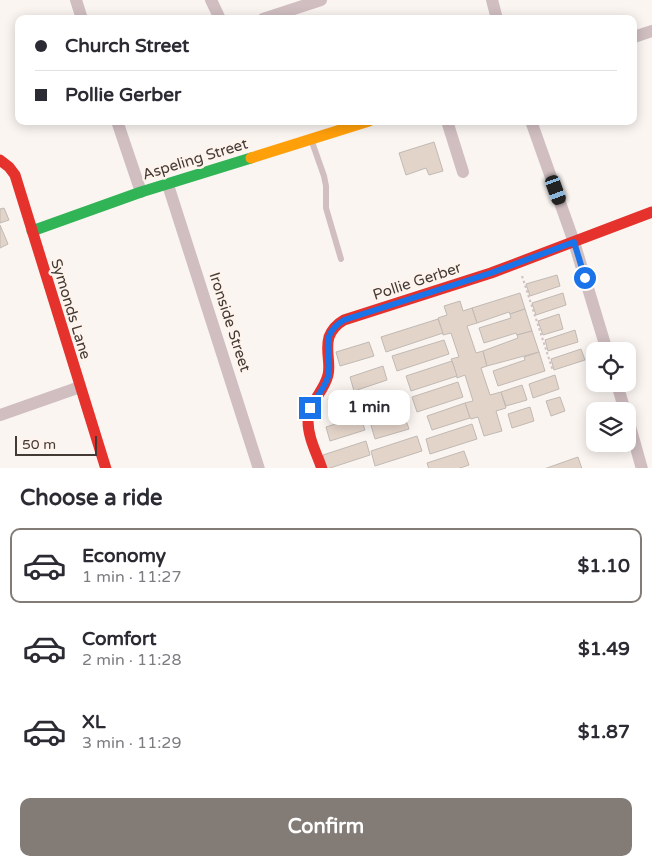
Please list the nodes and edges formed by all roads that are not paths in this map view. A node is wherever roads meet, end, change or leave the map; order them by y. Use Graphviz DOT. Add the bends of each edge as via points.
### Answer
graph roads {
  1 [pos="76,0"];
  2 [pos="210,0"];
  3 [pos="321,0"];
  4 [pos="492,0"];
  5 [pos="81,15"];
  6 [pos="218,15"];
  7 [pos="275,15"];
  8 [pos="496,15"];
  9 [pos="652,31"];
  10 [pos="637,36"];
  11 [pos="118,125"];
  12 [pos="357,125"];
  13 [pos="448,125"];
  14 [pos="532,125"];
  15 [pos="312,140"];
  16 [pos="2,161"];
  17 [pos="463,172"];
  18 [pos="168,185"];
  19 [pos="141,192"];
  20 [pos="652,212"];
  21 [pos="32,231"];
  22 [pos="574,242"];
  23 [pos="340,258"];
  24 [pos="604,342"];
  25 [pos="80,388"];
  26 [pos="0,415"];
  27 [pos="636,447"];
  28 [pos="106,468"];
  29 [pos="259,468"];
  30 [pos="322,468"];
  31 [pos="642,468"];
  1 -- 5 [label="street"];
  2 -- 6 [label="street"];
  3 -- 7 [label="street"];
  4 -- 8 [label="street"];
  9 -- 10 [label="street"];
  11 -- 19 [label="street"];
  12 -- 15 [label="street, Aspeling Street"];
  13 -- 17 [label="street"];
  14 -- 22 [label="street"];
  15 -- 18 [label="street, Aspeling Street"];
  15 -- 23 [label="lane" via="324,176 326,208"];
  16 -- 21 [label="street, Symonds Lane" via="12,170"];
  18 -- 19 [label="street, Aspeling Street"];
  18 -- 29 [label="street, Ironside Street"];
  19 -- 21 [label="street, Aspeling Street"];
  20 -- 22 [label="street, Pollie Gerber"];
  21 -- 25 [label="street, Symonds Lane"];
  22 -- 24 [label="street"];
  22 -- 30 [label="street, Pollie Gerber" via="337,324 327,345 328,379 308,417"];
  25 -- 26 [label="street"];
  25 -- 28 [label="street, Symonds Lane"];
  27 -- 31 [label="street"];
}
